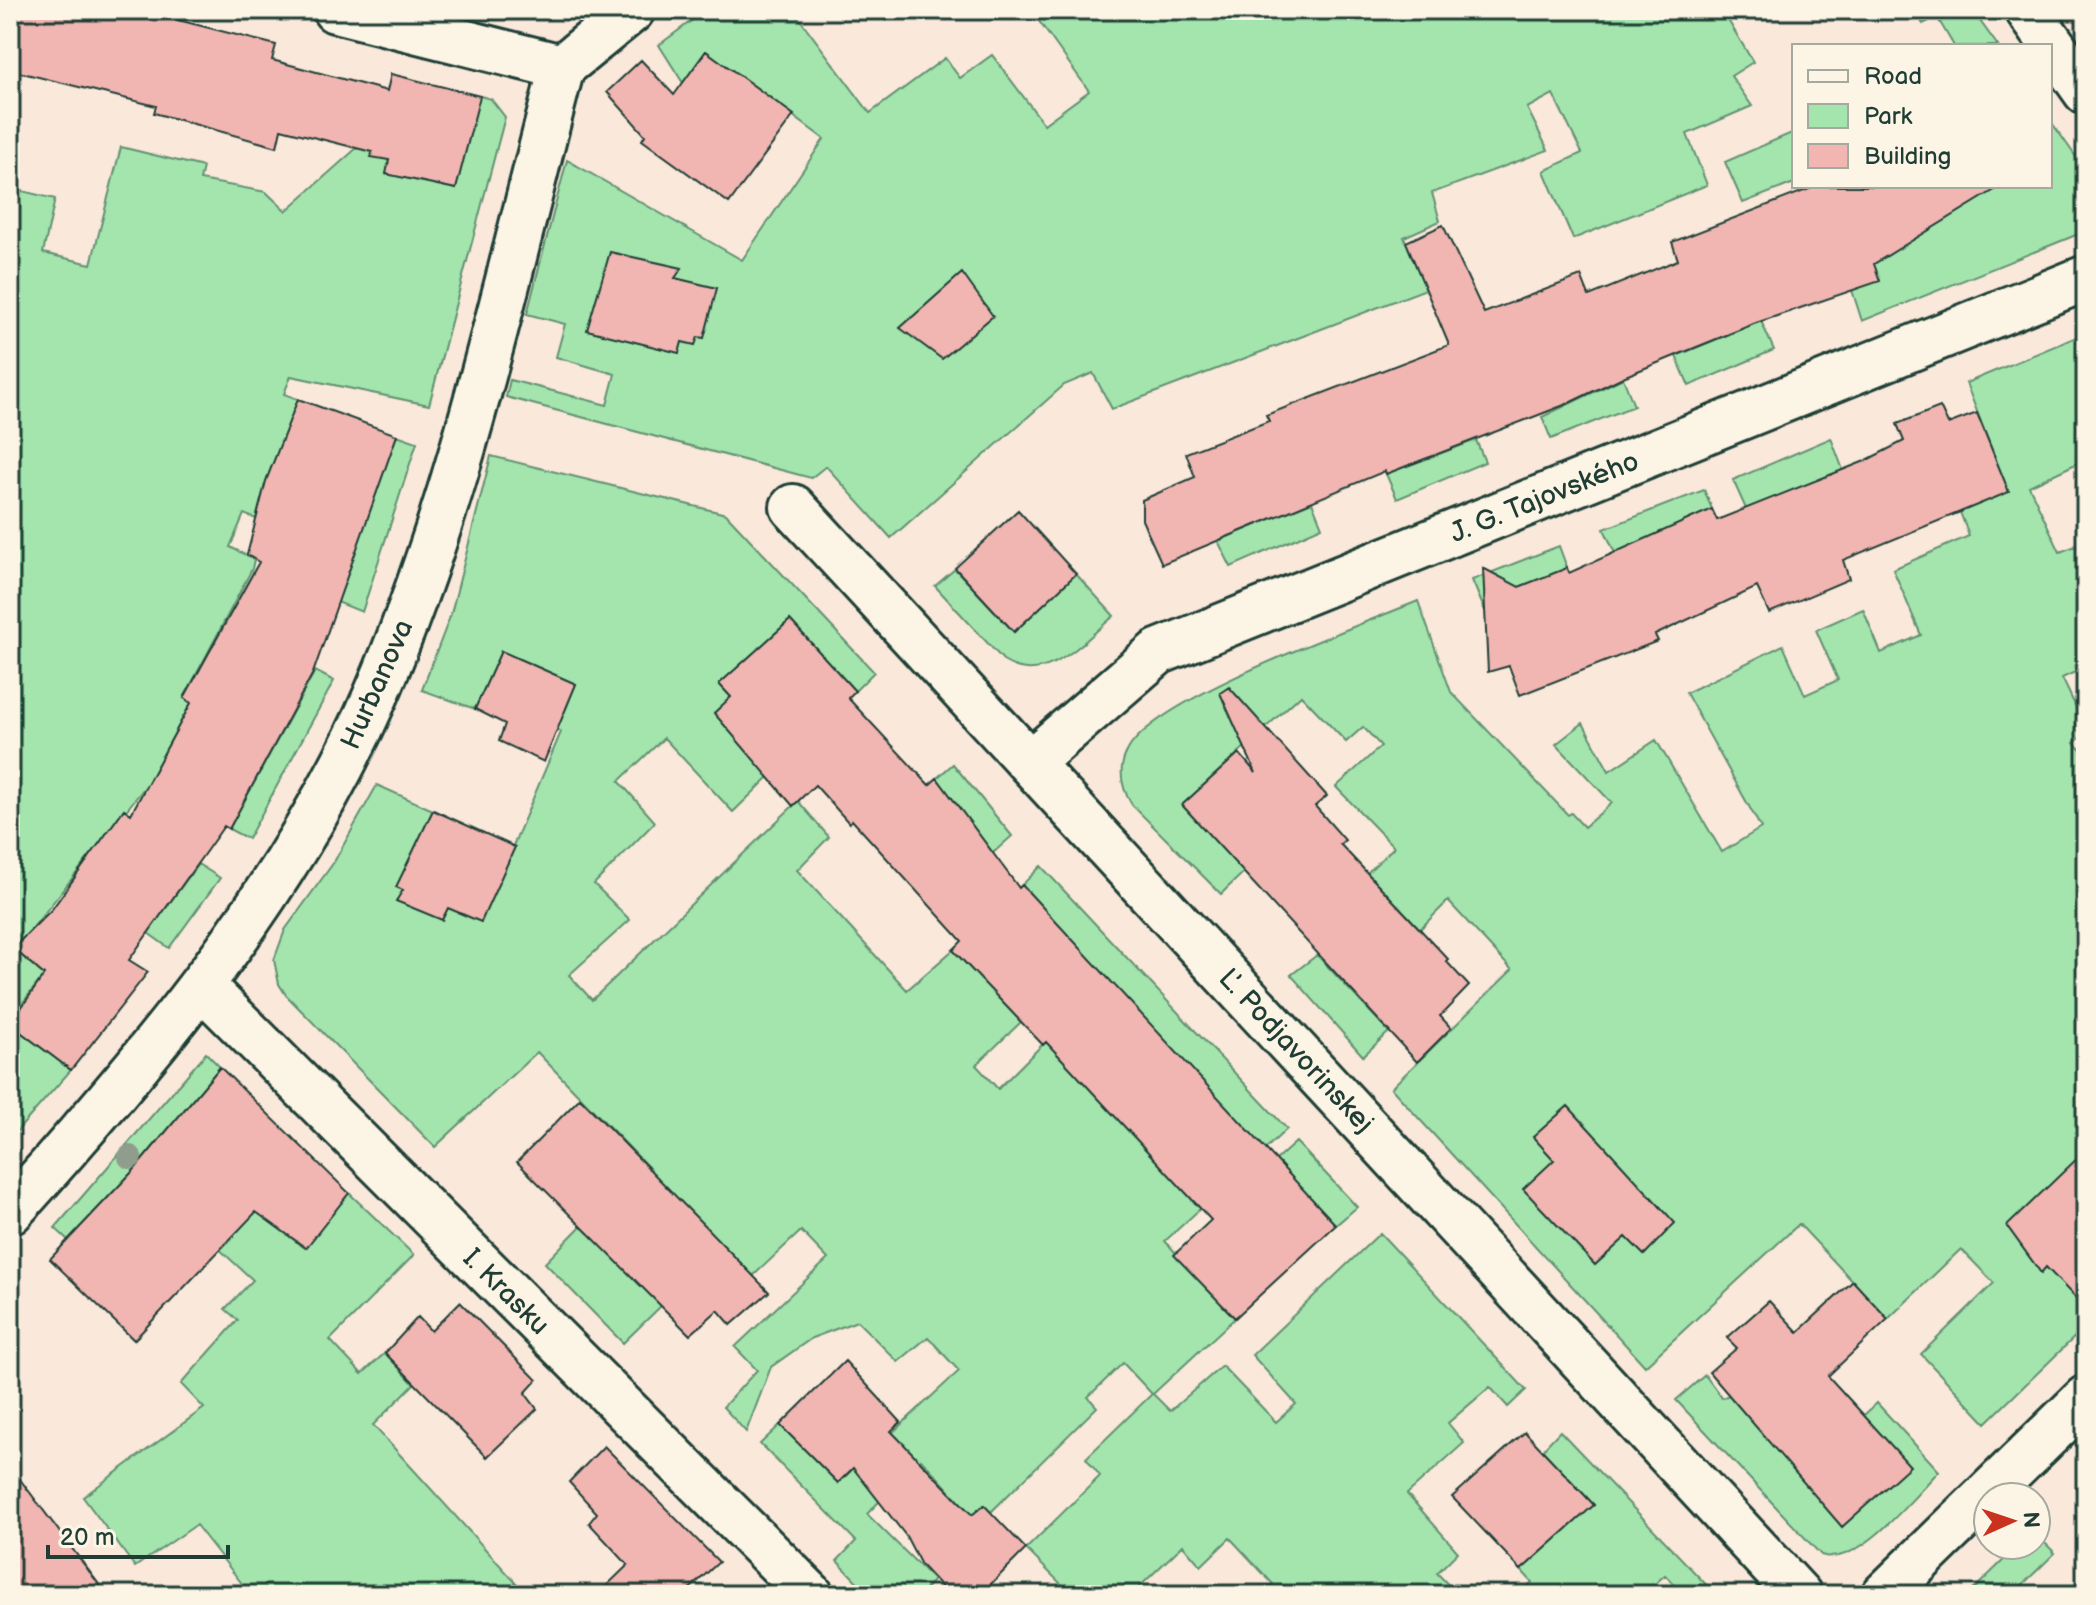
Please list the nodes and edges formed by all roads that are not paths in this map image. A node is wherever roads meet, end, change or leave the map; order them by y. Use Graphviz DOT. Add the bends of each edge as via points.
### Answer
graph roads {
  1 [pos="335,10"];
  2 [pos="632,10"];
  3 [pos="2028,10"];
  4 [pos="562,67"];
  5 [pos="2086,92"];
  6 [pos="2086,278"];
  7 [pos="793,507"];
  8 [pos="1031,762"];
  9 [pos="202,986"];
  10 [pos="10,1212"];
  11 [pos="2086,1398"];
  12 [pos="811,1595"];
  13 [pos="1799,1595"];
  14 [pos="1884,1595"];
  1 -- 4 [label="street"];
  2 -- 4 [label="street"];
  3 -- 5 [label="street"];
  4 -- 9 [label="street, Hurbanova" via="465,431 421,576 375,696 310,826"];
  6 -- 8 [label="street, J. G. Tajovského" via="1158,652"];
  7 -- 8 [label="street, Ľ. Podjavorinskej"];
  8 -- 13 [label="street, Ľ. Podjavorinskej"];
  9 -- 10 [label="street, Hurbanova"];
  9 -- 12 [label="street, I. Krasku"];
  11 -- 14 [label="street"];
}
